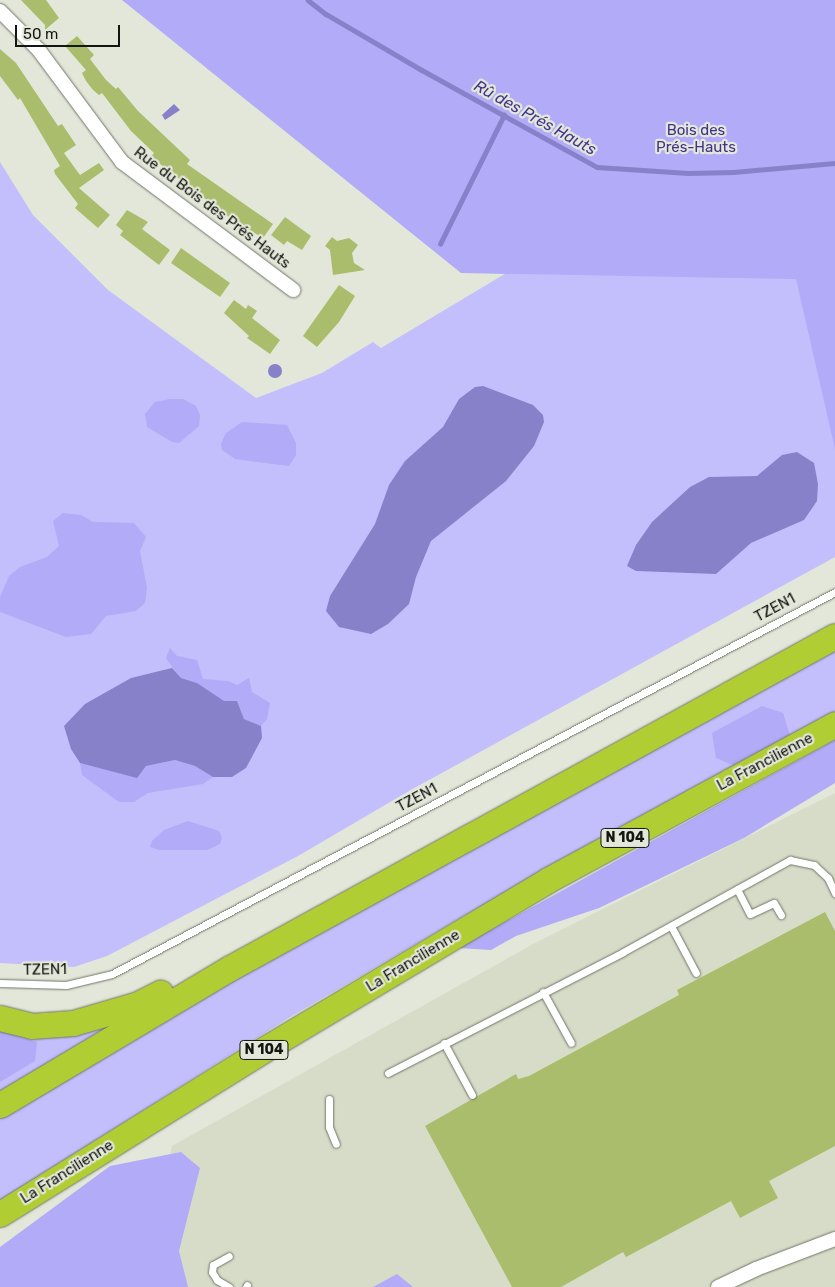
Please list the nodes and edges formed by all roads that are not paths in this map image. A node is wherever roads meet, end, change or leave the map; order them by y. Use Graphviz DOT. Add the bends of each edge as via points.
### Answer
graph roads {
  1 [pos="0,11"];
  2 [pos="293,290"];
  3 [pos="835,592"];
  4 [pos="835,636"];
  5 [pos="835,724"];
  6 [pos="737,889"];
  7 [pos="835,893"];
  8 [pos="782,914"];
  9 [pos="671,926"];
  10 [pos="230,968"];
  11 [pos="696,973"];
  12 [pos="0,983"];
  13 [pos="543,992"];
  14 [pos="0,1018"];
  15 [pos="444,1043"];
  16 [pos="571,1043"];
  17 [pos="388,1072"];
  18 [pos="472,1095"];
  19 [pos="329,1099"];
  20 [pos="0,1105"];
  21 [pos="111,1144"];
  22 [pos="336,1144"];
  23 [pos="0,1214"];
  24 [pos="0,1231"];
  25 [pos="835,1239"];
  26 [pos="229,1256"];
  27 [pos="228,1287"];
  28 [pos="718,1287"];
  1 -- 2 [label="street, Rue du Bois des Prés Hauts" via="38,50 122,162"];
  3 -- 12 [label="lane, TZEN1" via="112,974 66,985"];
  4 -- 10 [label="highway"];
  5 -- 21 [label="highway, La Francilienne / N 104" via="548,880"];
  6 -- 7 [label="lane" via="790,860 814,865 828,878"];
  6 -- 8 [label="lane" via="750,914 774,902"];
  6 -- 9 [label="lane"];
  9 -- 11 [label="lane"];
  9 -- 13 [label="lane"];
  10 -- 14 [label="highway" via="194,977 138,1004 73,1022 31,1026"];
  10 -- 20 [label="highway"];
  13 -- 15 [label="lane"];
  13 -- 16 [label="lane"];
  15 -- 17 [label="lane"];
  15 -- 18 [label="lane"];
  19 -- 22 [label="lane" via="329,1127"];
  21 -- 23 [label="highway, La Francilienne / N 104"];
  21 -- 24 [label="highway" via="64,1189"];
  25 -- 28 [label="street"];
  26 -- 27 [label="lane" via="213,1265 212,1272 216,1280"];
}
